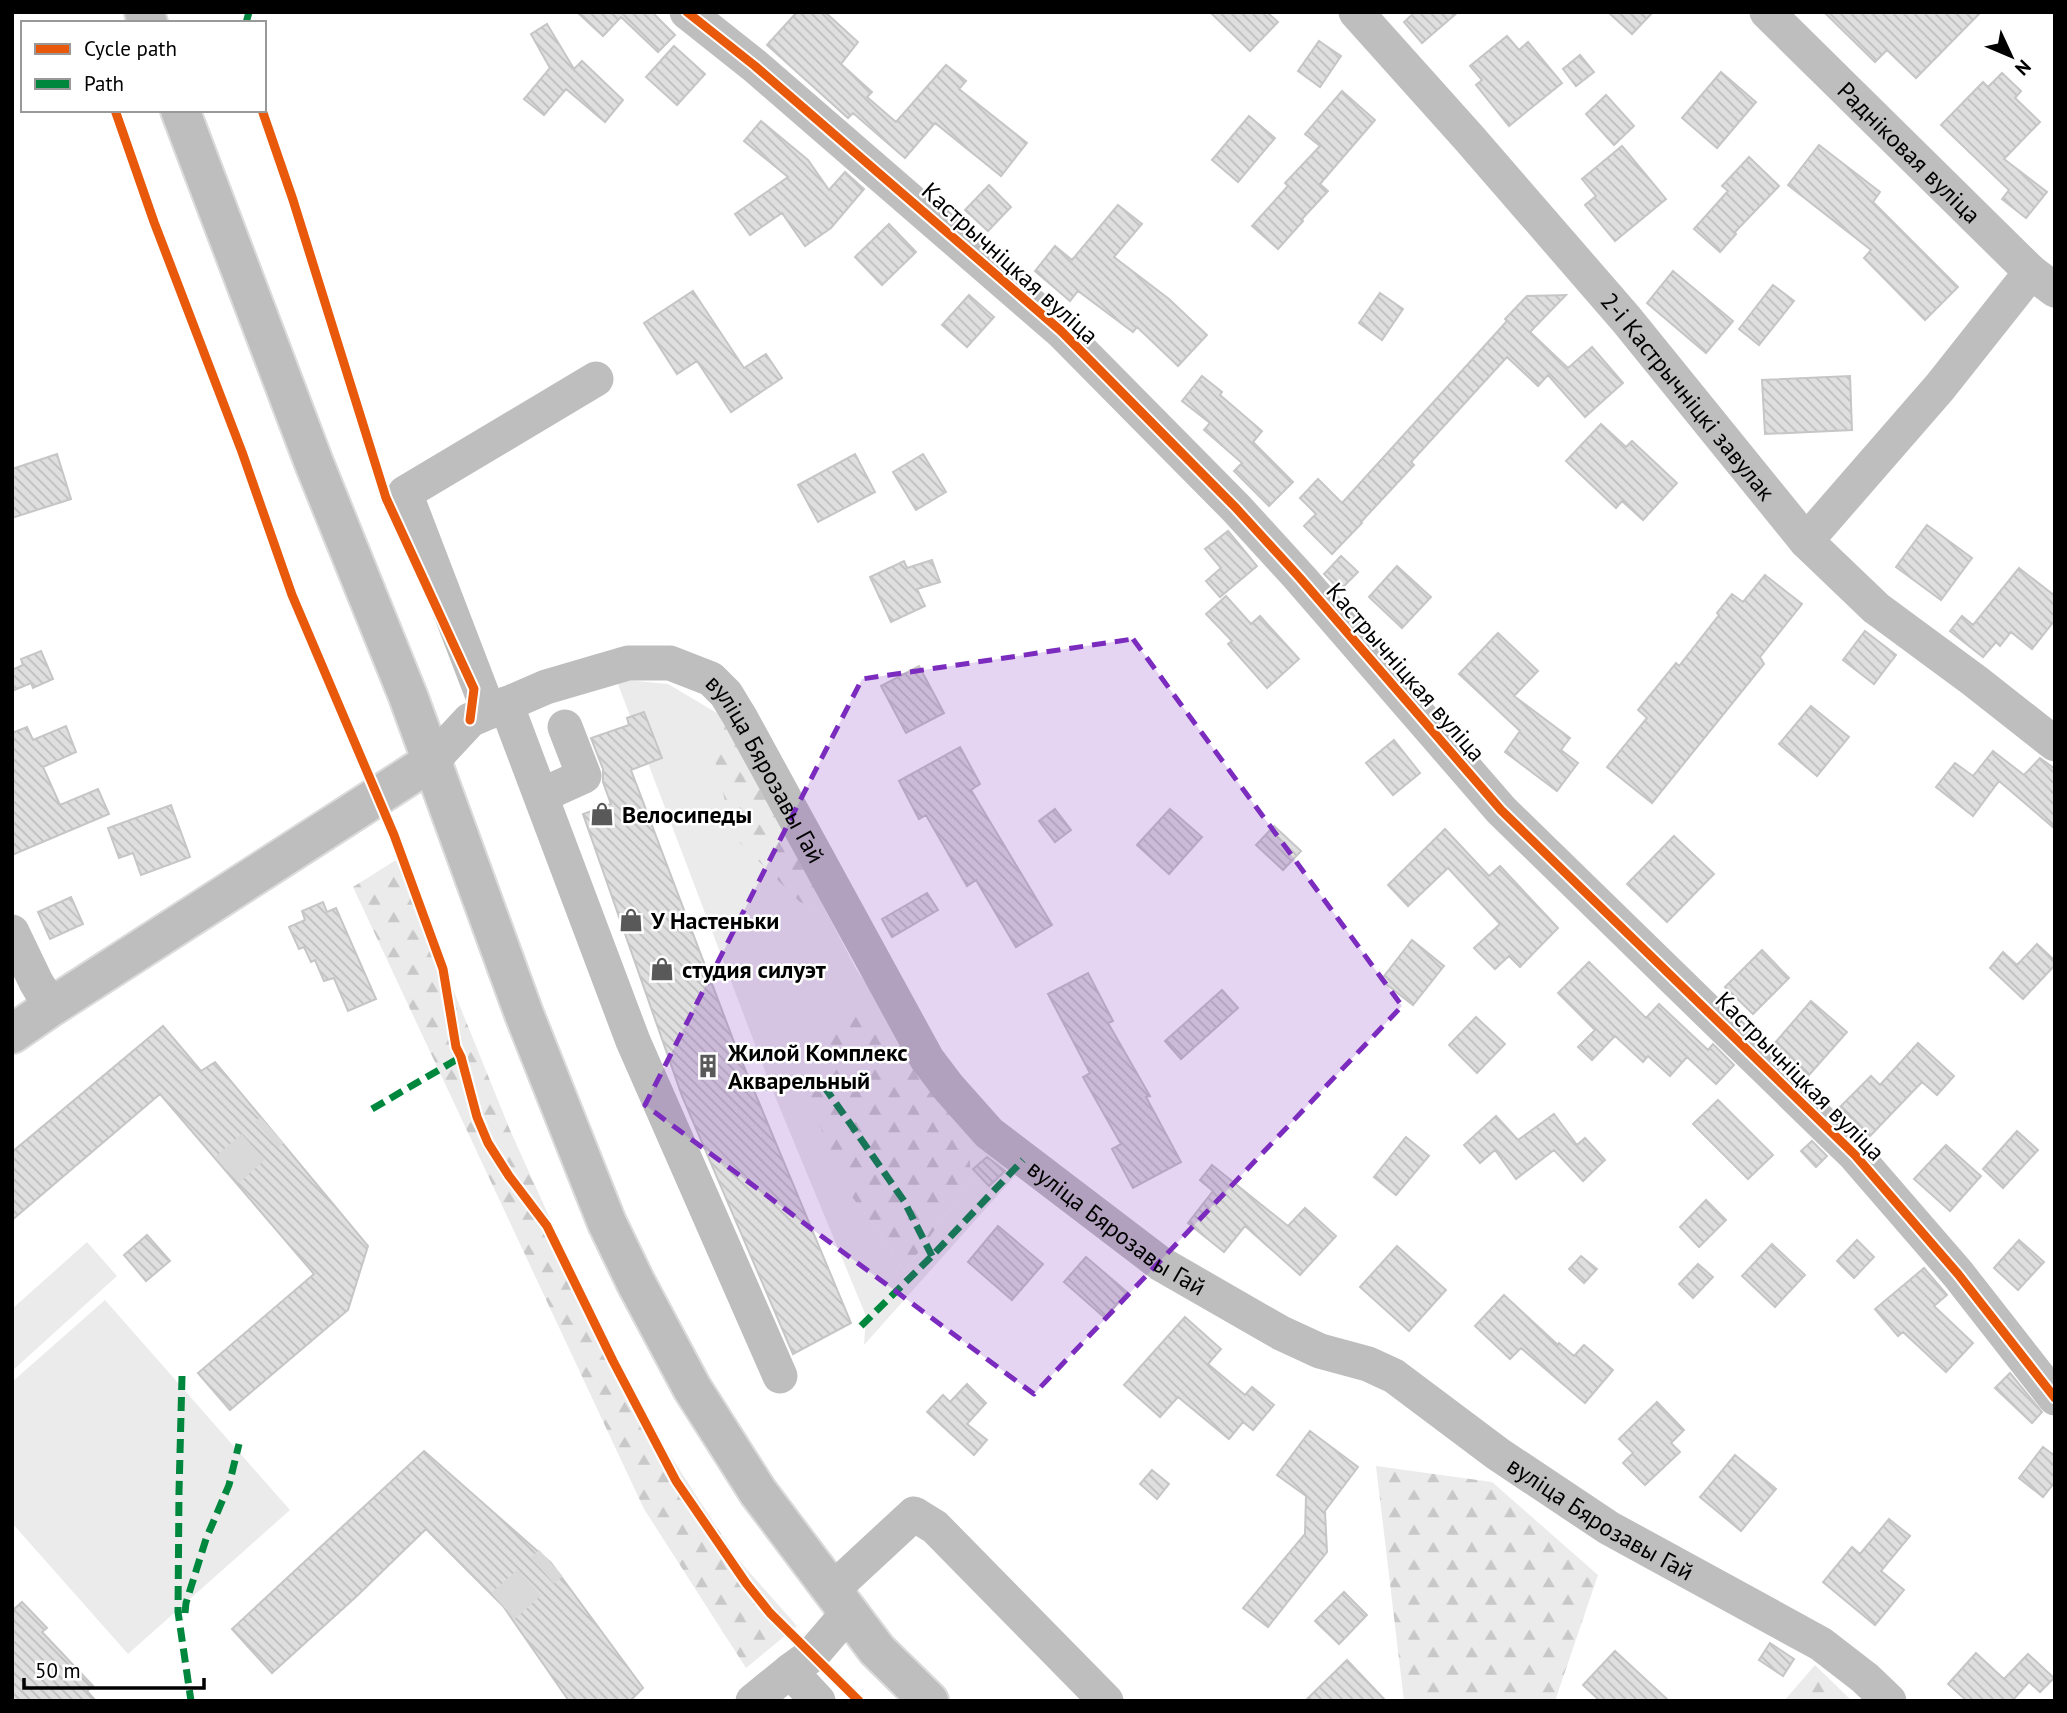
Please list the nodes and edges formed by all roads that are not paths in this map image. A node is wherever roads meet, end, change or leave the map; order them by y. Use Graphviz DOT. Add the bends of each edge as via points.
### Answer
graph roads {
  1 [pos="687,12"];
  2 [pos="1356,12"];
  3 [pos="1767,12"];
  4 [pos="181,112"];
  5 [pos="2043,281"];
  6 [pos="596,379"];
  7 [pos="1806,541"];
  8 [pos="498,708"];
  9 [pos="565,727"];
  10 [pos="2055,744"];
  11 [pos="432,761"];
  12 [pos="542,795"];
  13 [pos="12,932"];
  14 [pos="51,1007"];
  15 [pos="12,1034"];
  16 [pos="780,1376"];
  17 [pos="2055,1398"];
  18 [pos="840,1601"];
  19 [pos="790,1671"];
  20 [pos="753,1701"];
  21 [pos="818,1701"];
  22 [pos="929,1701"];
  23 [pos="1106,1701"];
  24 [pos="1889,1701"];
  1 -- 17 [label="street, Кастрычніцкая вуліца" via="1071,340 1236,508 1501,810 1855,1155 1958,1274"];
  2 -- 7 [label="street, 2-і Кастрычніцкі завулак" via="1626,319"];
  3 -- 5 [label="street, Радніковая вуліца"];
  4 -- 11 [label="main road"];
  5 -- 7 [label="street" via="1940,387"];
  6 -- 8 [label="street" via="405,493"];
  7 -- 10 [label="street, 2-і Кастрычніцкі завулак" via="1876,608"];
  8 -- 11 [label="street, вуліца Бярозавы Гай" via="470,720"];
  8 -- 12 [label="street"];
  8 -- 24 [label="street, вуліца Бярозавы Гай" via="546,687 628,663 670,663 711,679 740,717 927,1059 989,1133 1161,1264 1281,1334 1394,1376 1498,1454 1609,1528 1821,1644"];
  9 -- 12 [label="street" via="584,776"];
  11 -- 14 [label="main road"];
  11 -- 18 [label="main road" via="524,1014 613,1235 692,1388 758,1492"];
  12 -- 16 [label="street" via="633,1041"];
  13 -- 14 [label="street"];
  14 -- 15 [label="main road"];
  18 -- 19 [label="street" via="812,1655"];
  18 -- 22 [label="main road" via="877,1650"];
  18 -- 23 [label="street" via="914,1514 935,1527"];
  19 -- 20 [label="street"];
  19 -- 21 [label="street"];
}
